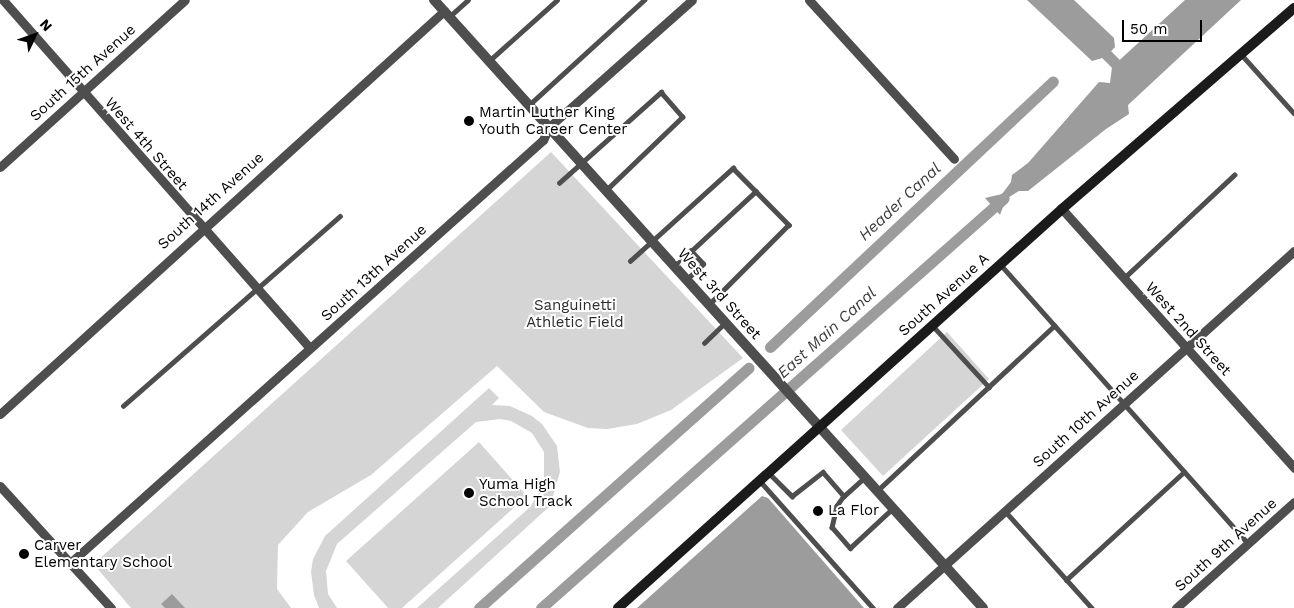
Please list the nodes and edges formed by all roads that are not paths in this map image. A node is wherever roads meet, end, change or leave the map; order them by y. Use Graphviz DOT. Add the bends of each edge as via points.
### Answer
graph roads {
  1 [pos="3,0"];
  2 [pos="185,0"];
  3 [pos="434,0"];
  4 [pos="468,0"];
  5 [pos="557,0"];
  6 [pos="644,0"];
  7 [pos="692,0"];
  8 [pos="809,0"];
  9 [pos="1294,8"];
  10 [pos="447,14"];
  11 [pos="1241,54"];
  12 [pos="489,61"];
  13 [pos="82,93"];
  14 [pos="529,105"];
  15 [pos="1294,113"];
  16 [pos="549,127"];
  17 [pos="954,159"];
  18 [pos="581,163"];
  19 [pos="0,167"];
  20 [pos="1234,175"];
  21 [pos="559,183"];
  22 [pos="606,191"];
  23 [pos="756,191"];
  24 [pos="1062,209"];
  25 [pos="340,216"];
  26 [pos="202,228"];
  27 [pos="652,242"];
  28 [pos="691,251"];
  29 [pos="1294,251"];
  30 [pos="630,261"];
  31 [pos="1000,264"];
  32 [pos="674,267"];
  33 [pos="1124,278"];
  34 [pos="686,280"];
  35 [pos="257,289"];
  36 [pos="709,305"];
  37 [pos="725,323"];
  38 [pos="933,326"];
  39 [pos="1054,326"];
  40 [pos="704,342"];
  41 [pos="310,348"];
  42 [pos="1186,348"];
  43 [pos="989,387"];
  44 [pos="1123,404"];
  45 [pos="123,406"];
  46 [pos="0,414"];
  47 [pos="820,428"];
  48 [pos="1294,468"];
  49 [pos="1184,472"];
  50 [pos="769,473"];
  51 [pos="865,477"];
  52 [pos="760,481"];
  53 [pos="0,486"];
  54 [pos="877,491"];
  55 [pos="844,496"];
  56 [pos="1294,502"];
  57 [pos="893,508"];
  58 [pos="1004,511"];
  59 [pos="1248,543"];
  60 [pos="70,563"];
  61 [pos="944,565"];
  62 [pos="1066,580"];
  63 [pos="111,608"];
  64 [pos="618,608"];
  65 [pos="873,608"];
  66 [pos="898,608"];
  67 [pos="983,608"];
  68 [pos="1092,608"];
  69 [pos="1176,608"];
  1 -- 13 [label="street, West 4th Street"];
  2 -- 13 [label="street, South 15th Avenue"];
  3 -- 10 [label="street, West 3rd Street"];
  4 -- 10 [label="lane"];
  5 -- 12 [label="lane"];
  6 -- 14 [label="lane"];
  7 -- 16 [label="street, South 13th Avenue"];
  8 -- 17 [label="street"];
  9 -- 11 [label="main road, South Avenue A"];
  10 -- 12 [label="street, West 3rd Street"];
  10 -- 26 [label="street, South 14th Avenue"];
  11 -- 15 [label="lane"];
  11 -- 24 [label="main road, South Avenue A"];
  12 -- 14 [label="street, West 3rd Street"];
  13 -- 19 [label="street, South 15th Avenue"];
  13 -- 26 [label="street, West 4th Street"];
  14 -- 16 [label="street, West 3rd Street"];
  16 -- 18 [label="street, West 3rd Street"];
  16 -- 41 [label="street, South 13th Avenue" via="543,140"];
  18 -- 21 [label="lane"];
  18 -- 22 [label="street, West 3rd Street"];
  18 -- 22 [label="lane" via="660,92 683,117"];
  20 -- 33 [label="lane"];
  22 -- 27 [label="street, West 3rd Street"];
  23 -- 27 [label="lane" via="734,168"];
  23 -- 28 [label="lane"];
  23 -- 36 [label="lane" via="789,225"];
  24 -- 31 [label="main road, South Avenue A"];
  24 -- 33 [label="street, West 2nd Street"];
  25 -- 35 [label="lane"];
  26 -- 35 [label="street, West 4th Street"];
  26 -- 46 [label="street, South 14th Avenue"];
  27 -- 30 [label="lane"];
  27 -- 32 [label="street, West 3rd Street"];
  28 -- 32 [label="lane"];
  28 -- 34 [label="lane" via="703,264"];
  29 -- 42 [label="street, South 10th Avenue"];
  31 -- 38 [label="main road, South Avenue A"];
  31 -- 39 [label="lane"];
  32 -- 34 [label="street, West 3rd Street"];
  33 -- 42 [label="street, West 2nd Street"];
  34 -- 36 [label="street, West 3rd Street"];
  35 -- 41 [label="street, West 4th Street"];
  35 -- 45 [label="lane"];
  36 -- 37 [label="street, West 3rd Street"];
  37 -- 40 [label="lane"];
  37 -- 47 [label="street, West 3rd Street"];
  38 -- 43 [label="lane"];
  38 -- 47 [label="main road, South Avenue A"];
  39 -- 43 [label="lane"];
  39 -- 44 [label="lane"];
  41 -- 60 [label="street, South 13th Avenue"];
  42 -- 44 [label="street, South 10th Avenue"];
  42 -- 48 [label="street, West 2nd Street"];
  43 -- 54 [label="lane"];
  44 -- 49 [label="lane"];
  44 -- 58 [label="street, South 10th Avenue"];
  47 -- 50 [label="main road, South Avenue A"];
  47 -- 51 [label="street, West 3rd Street"];
  49 -- 59 [label="lane"];
  49 -- 62 [label="lane"];
  50 -- 52 [label="main road, South Avenue A"];
  50 -- 55 [label="lane" via="792,496 823,472"];
  51 -- 54 [label="street, West 3rd Street"];
  51 -- 55 [label="lane"];
  52 -- 64 [label="main road, South Avenue A"];
  52 -- 65 [label="lane"];
  53 -- 60 [label="street"];
  54 -- 57 [label="street, West 3rd Street"];
  55 -- 57 [label="lane" via="837,506 832,527 850,548"];
  56 -- 59 [label="street, South 9th Avenue"];
  57 -- 61 [label="street, West 3rd Street"];
  58 -- 61 [label="street, South 10th Avenue"];
  58 -- 62 [label="lane"];
  59 -- 69 [label="street, South 9th Avenue"];
  60 -- 63 [label="street"];
  61 -- 66 [label="street, South 10th Avenue"];
  61 -- 67 [label="street, West 3rd Street"];
  62 -- 68 [label="lane"];
}
